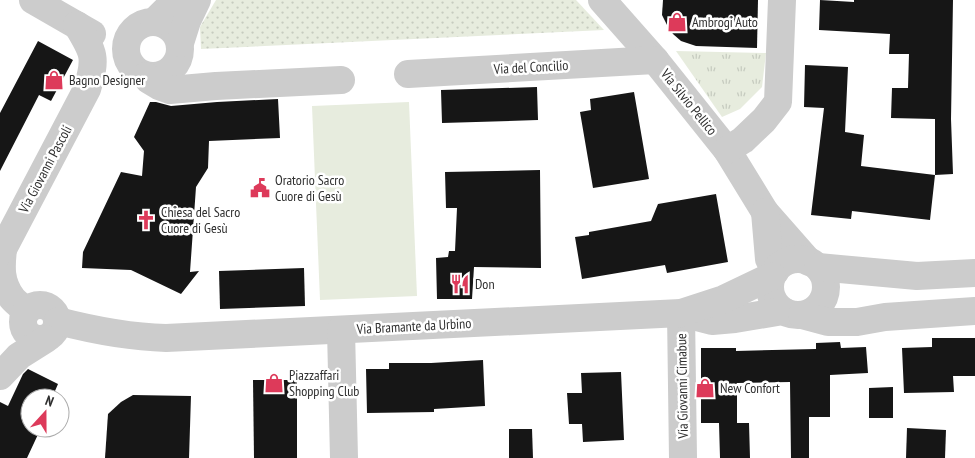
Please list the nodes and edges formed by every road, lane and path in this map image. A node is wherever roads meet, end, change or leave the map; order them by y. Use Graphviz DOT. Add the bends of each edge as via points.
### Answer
graph roads {
  1 [pos="33,0"];
  2 [pos="176,0"];
  3 [pos="198,0"];
  4 [pos="602,0"];
  5 [pos="782,0"];
  6 [pos="154,22"];
  7 [pos="77,25"];
  8 [pos="178,53"];
  9 [pos="655,60"];
  10 [pos="134,61"];
  11 [pos="408,74"];
  12 [pos="341,80"];
  13 [pos="216,86"];
  14 [pos="88,89"];
  15 [pos="727,150"];
  16 [pos="765,212"];
  17 [pos="2,250"];
  18 [pos="975,273"];
  19 [pos="774,274"];
  20 [pos="819,279"];
  21 [pos="975,311"];
  22 [pos="681,313"];
  23 [pos="793,313"];
  24 [pos="885,318"];
  25 [pos="33,324"];
  26 [pos="341,330"];
  27 [pos="0,375"];
  28 [pos="344,458"];
  29 [pos="683,458"];
  1 -- 7 [label="street"];
  2 -- 6 [label="street"];
  3 -- 8 [label="street" via="186,20"];
  4 -- 9 [label="street, Via Silvio Pellico"];
  5 -- 15 [label="street" via="778,102 743,140"];
  6 -- 8 [label="street" via="169,27 176,34"];
  6 -- 10 [label="street" via="138,26 131,32"];
  7 -- 10 [label="street"];
  7 -- 14 [label="street, Via Giovanni Pascoli" via="93,58"];
  8 -- 10 [label="street" via="173,68 156,77"];
  8 -- 13 [label="street" via="194,75"];
  9 -- 11 [label="street, Via del Concilio"];
  9 -- 15 [label="street, Via Silvio Pellico"];
  10 -- 13 [label="street" via="149,80 170,90"];
  10 -- 14 [label="street, Via Giovanni Pascoli" via="103,74"];
  12 -- 13 [label="street"];
  14 -- 17 [label="street, Via Giovanni Pascoli"];
  15 -- 16 [label="street, Via Silvio Pellico"];
  16 -- 19 [label="street, Via Silvio Pellico" via="769,259"];
  16 -- 20 [label="street, Via Silvio Pellico"];
  17 -- 25 [label="street, Via Giovanni Pascoli" via="1,268 5,285"];
  18 -- 20 [label="street" via="917,276 859,287"];
  19 -- 20 [label="street" via="788,261 798,259"];
  19 -- 22 [label="street, Via Bramante da Urbino" via="724,299"];
  19 -- 23 [label="street" via="771,295 776,305"];
  20 -- 23 [label="street" via="822,303 815,310"];
  20 -- 24 [label="street, Via Bramante da Urbino" via="834,307 854,314"];
  21 -- 24 [label="street, Via Bramante da Urbino"];
  22 -- 23 [label="street, Via Bramante da Urbino" via="712,321"];
  22 -- 26 [label="street, Via Bramante da Urbino"];
  22 -- 29 [label="street, Via Giovanni Cimabue"];
  23 -- 24 [label="street, Via Bramante da Urbino" via="828,322"];
  25 -- 26 [label="street, Via Bramante da Urbino" via="166,338"];
  25 -- 27 [label="street"];
  26 -- 28 [label="street"];
}
